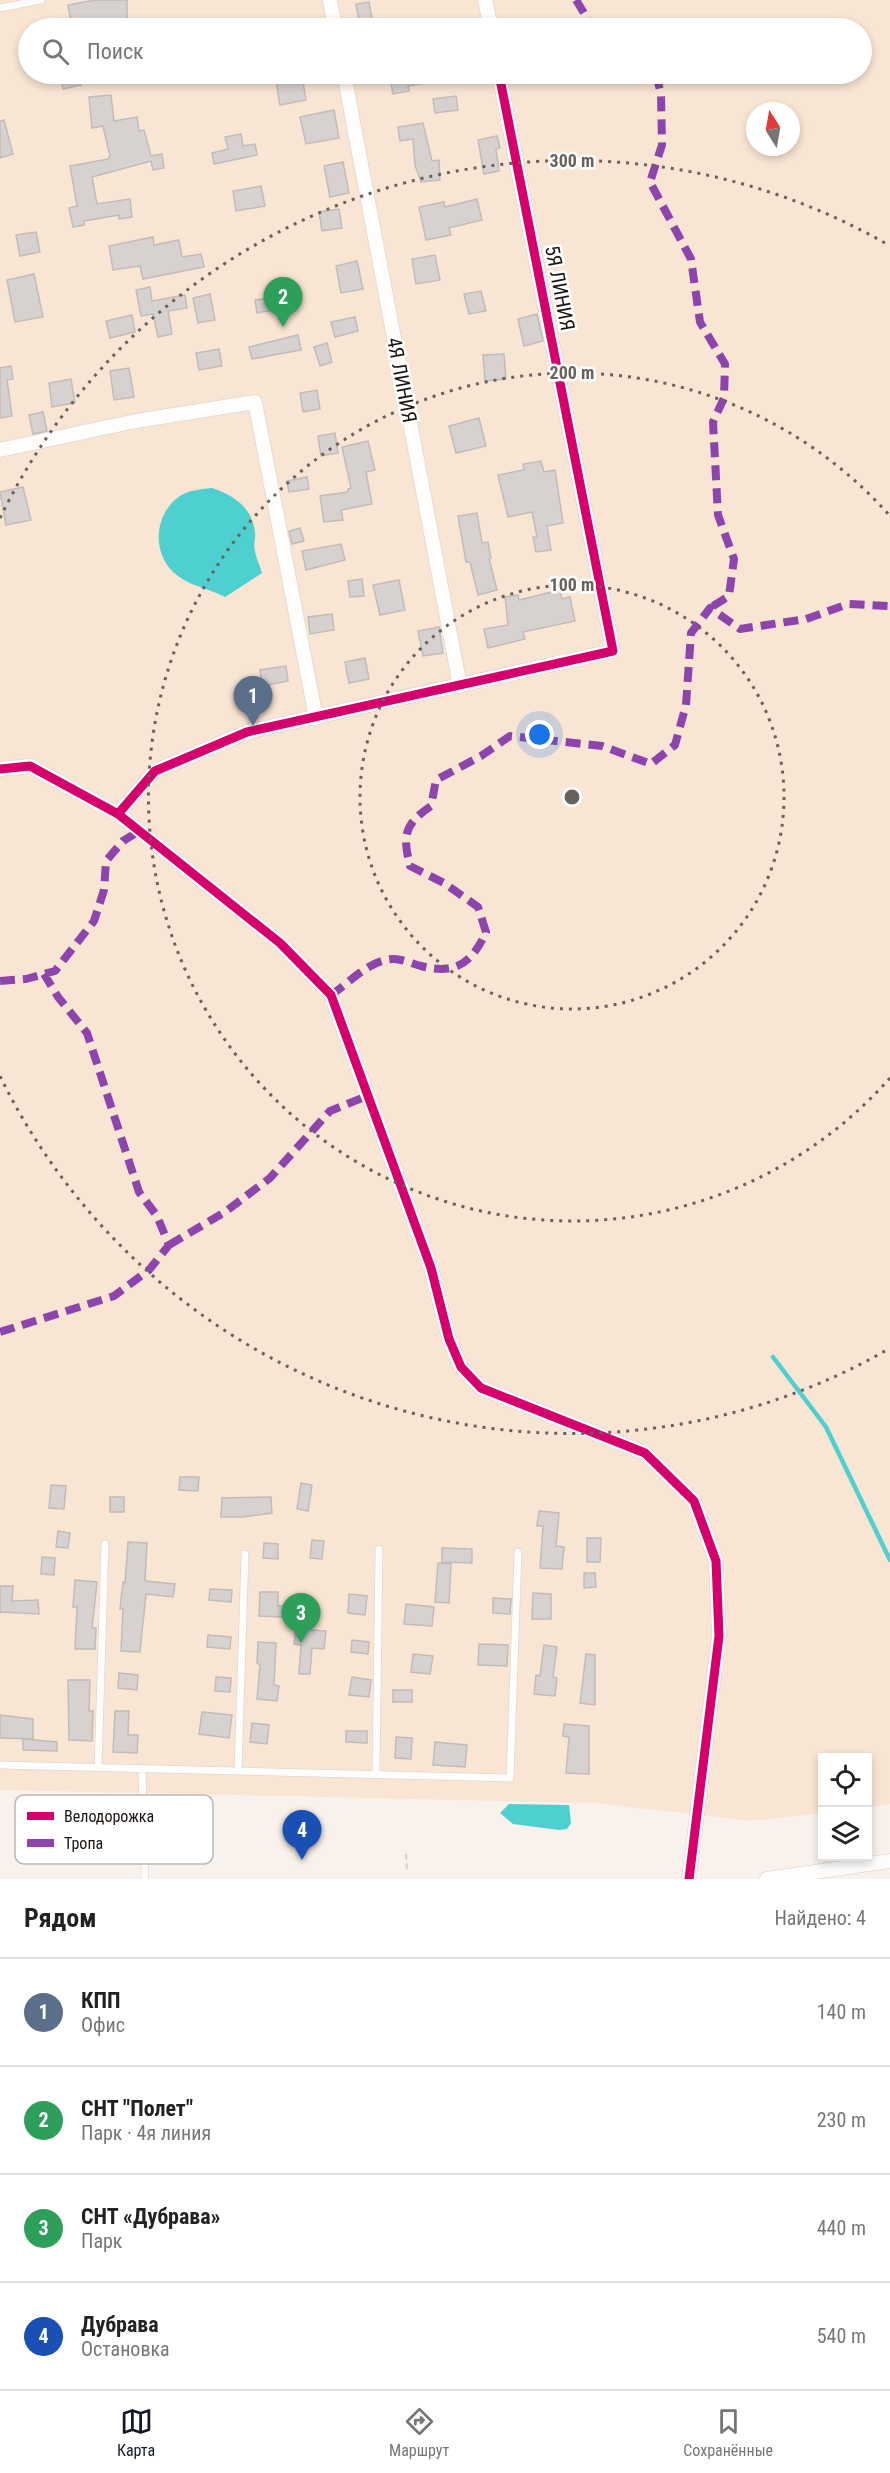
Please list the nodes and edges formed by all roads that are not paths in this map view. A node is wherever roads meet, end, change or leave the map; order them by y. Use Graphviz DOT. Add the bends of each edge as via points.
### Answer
graph roads {
  1 [pos="41,0"];
  2 [pos="330,0"];
  3 [pos="485,0"];
  4 [pos="0,8"];
  5 [pos="333,18"];
  6 [pos="489,18"];
  7 [pos="346,84"];
  8 [pos="502,84"];
  9 [pos="0,450"];
  10 [pos="460,686"];
  11 [pos="316,718"];
  12 [pos="0,769"];
  13 [pos="118,814"];
  14 [pos="105,1544"];
  15 [pos="379,1549"];
  16 [pos="519,1552"];
  17 [pos="245,1554"];
  18 [pos="0,1765"];
  19 [pos="98,1768"];
  20 [pos="142,1770"];
  21 [pos="238,1771"];
  22 [pos="376,1775"];
  23 [pos="143,1795"];
  24 [pos="890,1861"];
  25 [pos="145,1864"];
  26 [pos="145,1879"];
  27 [pos="689,1879"];
  28 [pos="767,1879"];
  1 -- 4 [label="lane"];
  2 -- 5 [label="street"];
  3 -- 6 [label="street"];
  7 -- 10 [label="street, 4Я ЛИНИЯ"];
  8 -- 10 [label="street, 5Я ЛИНИЯ" via="613,651"];
  9 -- 11 [label="street" via="136,421 255,402"];
  10 -- 11 [label="street"];
  11 -- 13 [label="street" via="248,732 155,771"];
  12 -- 13 [label="street" via="30,766"];
  13 -- 27 [label="street" via="280,943 331,995 430,1268 449,1340 461,1367 481,1388 645,1453 694,1501 716,1561 718,1636"];
  14 -- 19 [label="lane"];
  15 -- 22 [label="lane"];
  16 -- 22 [label="lane" via="510,1778"];
  17 -- 21 [label="lane"];
  18 -- 19 [label="lane"];
  19 -- 20 [label="lane"];
  20 -- 21 [label="lane"];
  20 -- 23 [label="lane"];
  21 -- 22 [label="lane"];
  24 -- 28 [label="street"];
  25 -- 26 [label="lane"];
}
